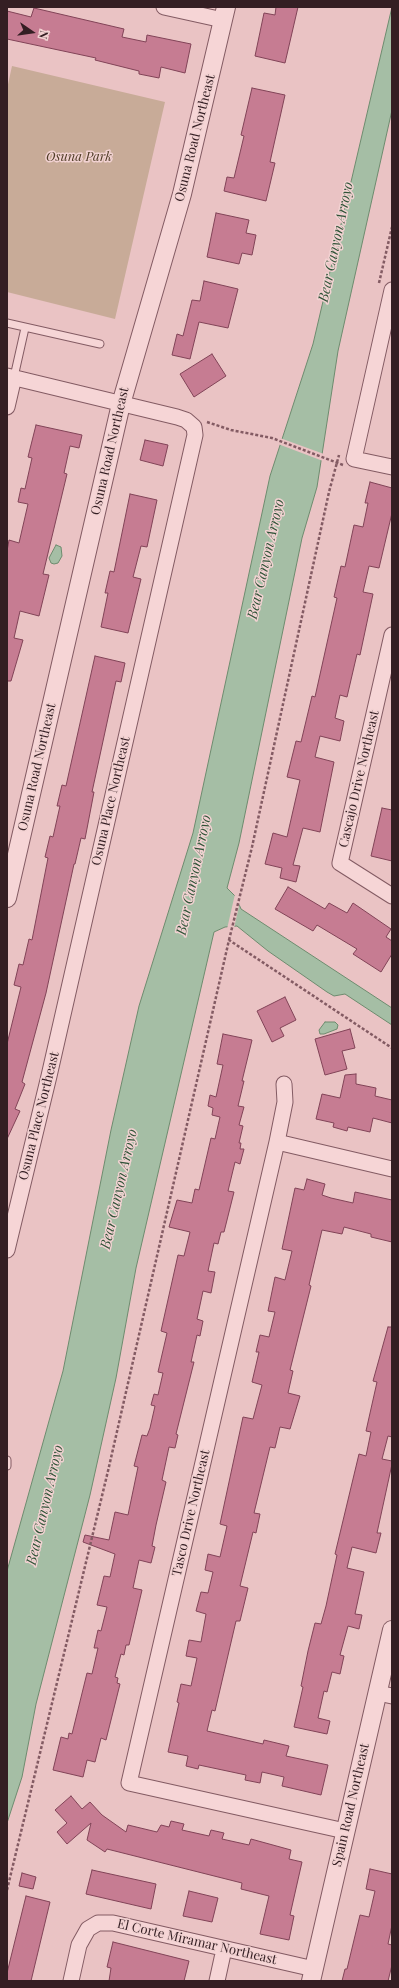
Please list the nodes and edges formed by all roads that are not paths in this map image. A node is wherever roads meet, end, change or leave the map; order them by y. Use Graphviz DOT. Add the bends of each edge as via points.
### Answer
graph roads {
  1 [pos="164,7"];
  2 [pos="225,14"];
  3 [pos="385,289"];
  4 [pos="7,323"];
  5 [pos="25,328"];
  6 [pos="100,344"];
  7 [pos="10,377"];
  8 [pos="121,404"];
  9 [pos="7,407"];
  10 [pos="392,467"];
  11 [pos="392,635"];
  12 [pos="392,896"];
  13 [pos="7,898"];
  14 [pos="284,1084"];
  15 [pos="277,1142"];
  16 [pos="392,1168"];
  17 [pos="7,1250"];
  18 [pos="7,1460"];
  19 [pos="7,1466"];
  20 [pos="392,1630"];
  21 [pos="385,1694"];
  22 [pos="345,1831"];
  23 [pos="224,1949"];
  24 [pos="313,1975"];
  25 [pos="71,1981"];
  26 [pos="217,1981"];
  1 -- 2 [label="street"];
  2 -- 8 [label="street, Osuna Road Northeast" via="182,194"];
  3 -- 10 [label="street" via="354,458"];
  4 -- 5 [label="lane"];
  5 -- 6 [label="lane"];
  5 -- 7 [label="lane"];
  7 -- 8 [label="street"];
  7 -- 9 [label="street"];
  8 -- 13 [label="street, Osuna Road Northeast"];
  8 -- 17 [label="street, Osuna Place Northeast" via="186,420 194,427 195,435"];
  11 -- 12 [label="street, Cascajo Drive Northeast" via="340,862"];
  14 -- 15 [label="street" via="285,1102"];
  15 -- 16 [label="street"];
  15 -- 22 [label="street, Tasco Drive Northeast" via="129,1783"];
  18 -- 19 [label="lane"];
  20 -- 21 [label="street, Spain Road Northeast"];
  21 -- 22 [label="street, Spain Road Northeast"];
  22 -- 24 [label="street, Spain Road Northeast"];
  23 -- 24 [label="street, El Corte Miramar Northeast"];
  23 -- 25 [label="street, El Corte Miramar Northeast" via="113,1923 98,1923 88,1929 79,1945"];
  23 -- 26 [label="street"];
}
